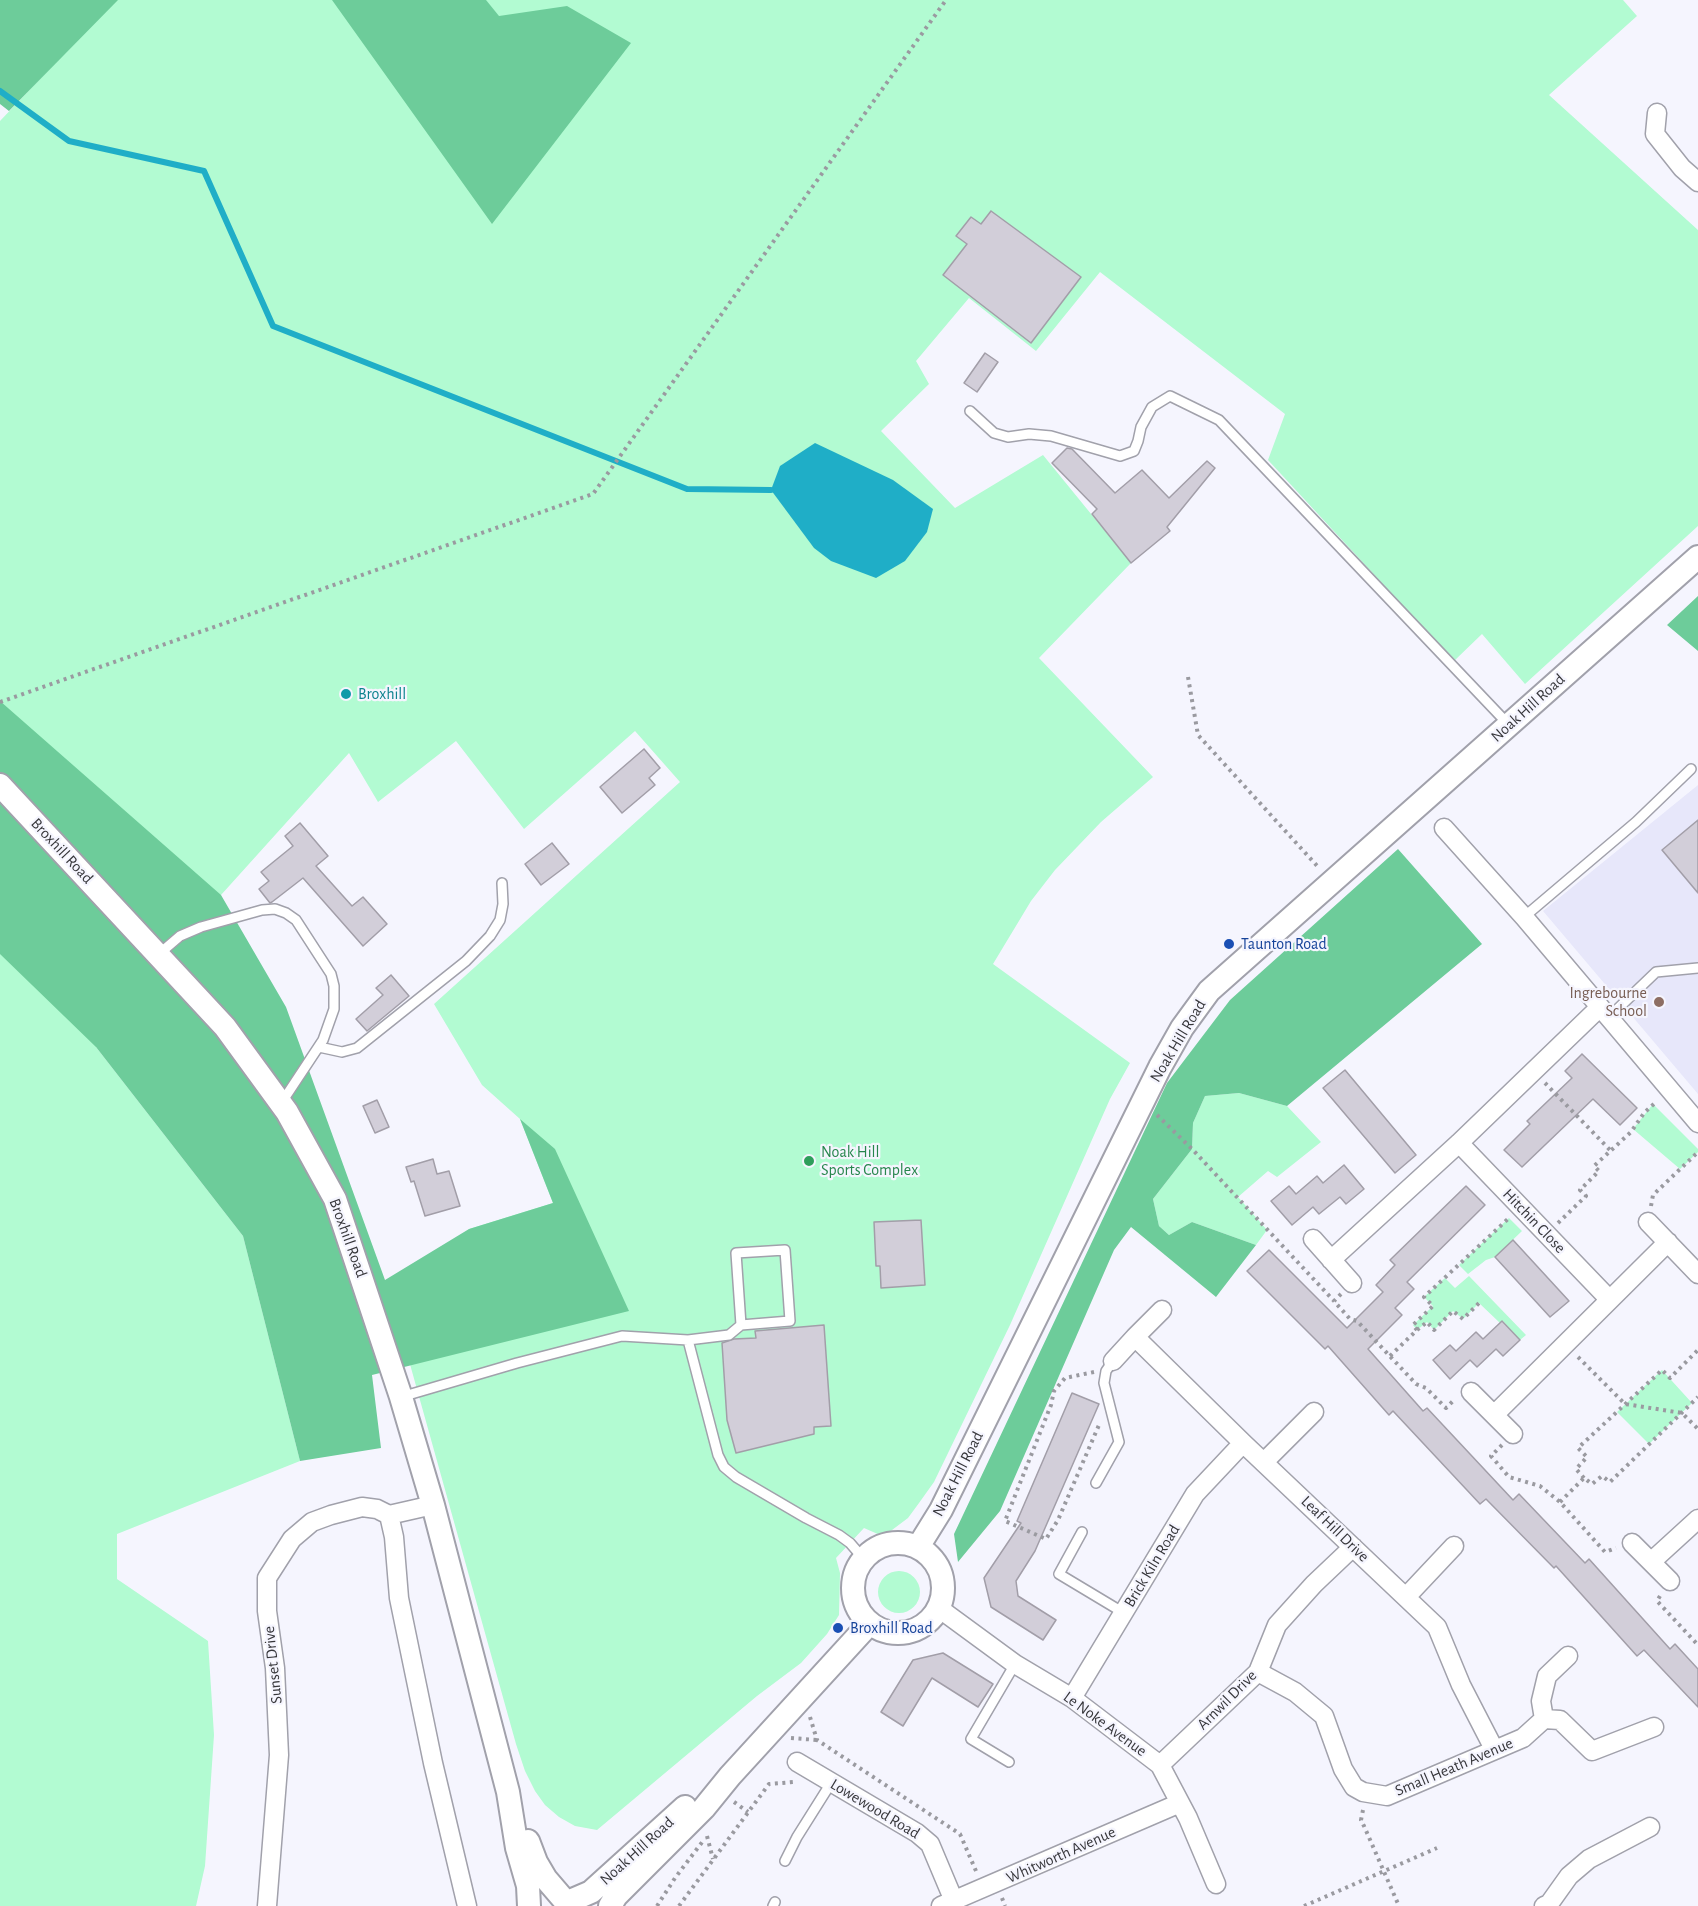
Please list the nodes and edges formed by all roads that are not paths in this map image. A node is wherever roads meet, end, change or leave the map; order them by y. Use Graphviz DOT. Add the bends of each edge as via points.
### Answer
graph roads {
  1 [pos="1657,113"];
  2 [pos="1698,182"];
  3 [pos="970,411"];
  4 [pos="1698,557"];
  5 [pos="1510,725"];
  6 [pos="1691,769"];
  7 [pos="0,784"];
  8 [pos="1444,828"];
  9 [pos="502,883"];
  10 [pos="1524,917"];
  11 [pos="158,955"];
  12 [pos="1698,968"];
  13 [pos="1604,1013"];
  14 [pos="319,1047"];
  15 [pos="280,1104"];
  16 [pos="1698,1123"];
  17 [pos="1459,1143"];
  18 [pos="1648,1222"];
  19 [pos="1313,1239"];
  20 [pos="1668,1242"];
  21 [pos="1331,1260"];
  22 [pos="1698,1274"];
  23 [pos="1352,1283"];
  24 [pos="1609,1299"];
  25 [pos="1161,1310"];
  26 [pos="741,1325"];
  27 [pos="1135,1336"];
  28 [pos="688,1340"];
  29 [pos="1109,1366"];
  30 [pos="1471,1392"];
  31 [pos="402,1397"];
  32 [pos="1314,1412"];
  33 [pos="1494,1415"];
  34 [pos="1513,1434"];
  35 [pos="1243,1443"];
  36 [pos="1264,1462"];
  37 [pos="1096,1484"];
  38 [pos="433,1505"];
  39 [pos="389,1515"];
  40 [pos="1698,1519"];
  41 [pos="1082,1532"];
  42 [pos="1632,1543"];
  43 [pos="1353,1546"];
  44 [pos="1454,1546"];
  45 [pos="918,1547"];
  46 [pos="863,1558"];
  47 [pos="1652,1561"];
  48 [pos="1670,1581"];
  49 [pos="1406,1597"];
  50 [pos="940,1609"];
  51 [pos="1124,1613"];
  52 [pos="869,1624"];
  53 [pos="1568,1656"];
  54 [pos="1015,1664"];
  55 [pos="1258,1672"];
  56 [pos="1072,1698"];
  57 [pos="1544,1719"];
  58 [pos="1654,1727"];
  59 [pos="1494,1749"];
  60 [pos="1009,1762"];
  61 [pos="801,1764"];
  62 [pos="1160,1765"];
  63 [pos="730,1776"];
  64 [pos="831,1783"];
  65 [pos="508,1792"];
  66 [pos="1180,1803"];
  67 [pos="1650,1827"];
  68 [pos="785,1861"];
  69 [pos="1216,1884"];
  70 [pos="564,1903"];
  71 [pos="947,1903"];
  72 [pos="267,1906"];
  73 [pos="467,1906"];
  74 [pos="529,1906"];
  75 [pos="610,1906"];
  76 [pos="1544,1906"];
  1 -- 2 [label="street" via="1654,134"];
  3 -- 5 [label="lane" via="994,433 1008,437 1051,436 1120,456 1134,451 1152,407 1170,396 1219,420"];
  4 -- 5 [label="street, Noak Hill Road"];
  5 -- 45 [label="street, Noak Hill Road" via="1209,991 1182,1028 941,1510"];
  6 -- 10 [label="lane" via="1636,822"];
  7 -- 11 [label="street, Broxhill Road"];
  8 -- 10 [label="street"];
  9 -- 14 [label="lane" via="500,920 466,961 357,1048 342,1052"];
  10 -- 13 [label="street"];
  11 -- 14 [label="lane" via="180,936 201,927 262,910 286,913 312,941 334,986 334,1009"];
  11 -- 15 [label="street, Broxhill Road" via="225,1027"];
  12 -- 13 [label="lane" via="1656,972"];
  13 -- 16 [label="street"];
  13 -- 17 [label="street" via="1533,1071"];
  14 -- 15 [label="lane"];
  15 -- 31 [label="street, Broxhill Road" via="336,1199"];
  17 -- 21 [label="street"];
  17 -- 24 [label="street, Hitchin Close"];
  18 -- 20 [label="street"];
  19 -- 21 [label="street"];
  20 -- 22 [label="street"];
  20 -- 24 [label="street"];
  21 -- 23 [label="street"];
  24 -- 33 [label="street"];
  25 -- 27 [label="street"];
  26 -- 26 [label="lane" via="736,1253 785,1250 790,1321"];
  26 -- 28 [label="lane" via="729,1335"];
  27 -- 29 [label="street"];
  27 -- 35 [label="street, Leaf Hill Drive"];
  28 -- 31 [label="lane" via="622,1336"];
  28 -- 46 [label="lane" via="724,1467 839,1535"];
  29 -- 37 [label="lane" via="1104,1383 1119,1442"];
  30 -- 33 [label="street"];
  31 -- 38 [label="street, Broxhill Road"];
  32 -- 36 [label="street"];
  33 -- 34 [label="street"];
  35 -- 36 [label="street, Leaf Hill Drive"];
  35 -- 51 [label="street, Brick Kiln Road" via="1195,1494"];
  36 -- 43 [label="street, Leaf Hill Drive"];
  38 -- 39 [label="street, Sunset Drive"];
  38 -- 65 [label="street, Broxhill Road"];
  39 -- 72 [label="street, Sunset Drive" via="362,1507 312,1522 291,1539 267,1578 279,1755"];
  39 -- 73 [label="street" via="399,1598"];
  40 -- 47 [label="street"];
  41 -- 51 [label="lane" via="1059,1574"];
  42 -- 47 [label="street"];
  43 -- 49 [label="street, Leaf Hill Drive"];
  43 -- 55 [label="street, Arnwil Drive" via="1277,1625"];
  44 -- 49 [label="street"];
  45 -- 46 [label="street" via="892,1543"];
  45 -- 50 [label="street" via="939,1567 944,1584"];
  46 -- 52 [label="street" via="853,1580 854,1601"];
  47 -- 48 [label="street"];
  49 -- 59 [label="street, Leaf Hill Drive" via="1437,1627"];
  50 -- 52 [label="street" via="913,1632 891,1634"];
  50 -- 54 [label="street, Le Noke Avenue"];
  51 -- 56 [label="street, Brick Kiln Road"];
  52 -- 63 [label="street, Noak Hill Road"];
  53 -- 57 [label="street" via="1547,1677 1541,1701"];
  54 -- 56 [label="street, Le Noke Avenue"];
  54 -- 60 [label="lane" via="971,1739"];
  55 -- 59 [label="street, Small Heath Avenue" via="1295,1692 1324,1716 1343,1768 1353,1786 1365,1793 1387,1796"];
  55 -- 62 [label="street, Arnwil Drive"];
  56 -- 62 [label="street, Le Noke Avenue"];
  57 -- 58 [label="street" via="1560,1720 1592,1751"];
  57 -- 59 [label="street, Small Heath Avenue" via="1523,1738"];
  61 -- 64 [label="street, Lowewood Road"];
  62 -- 66 [label="street, Le Noke Avenue"];
  63 -- 70 [label="street, Noak Hill Road" via="693,1800 591,1893"];
  63 -- 75 [label="street, Noak Hill Road"];
  64 -- 68 [label="lane"];
  64 -- 71 [label="street, Lowewood Road" via="930,1844"];
  65 -- 70 [label="street, Broxhill Road" via="536,1862"];
  65 -- 74 [label="street, Broxhill Road"];
  66 -- 69 [label="street, Le Noke Avenue"];
  66 -- 71 [label="street, Whitworth Avenue"];
  67 -- 76 [label="street" via="1589,1859"];
}
